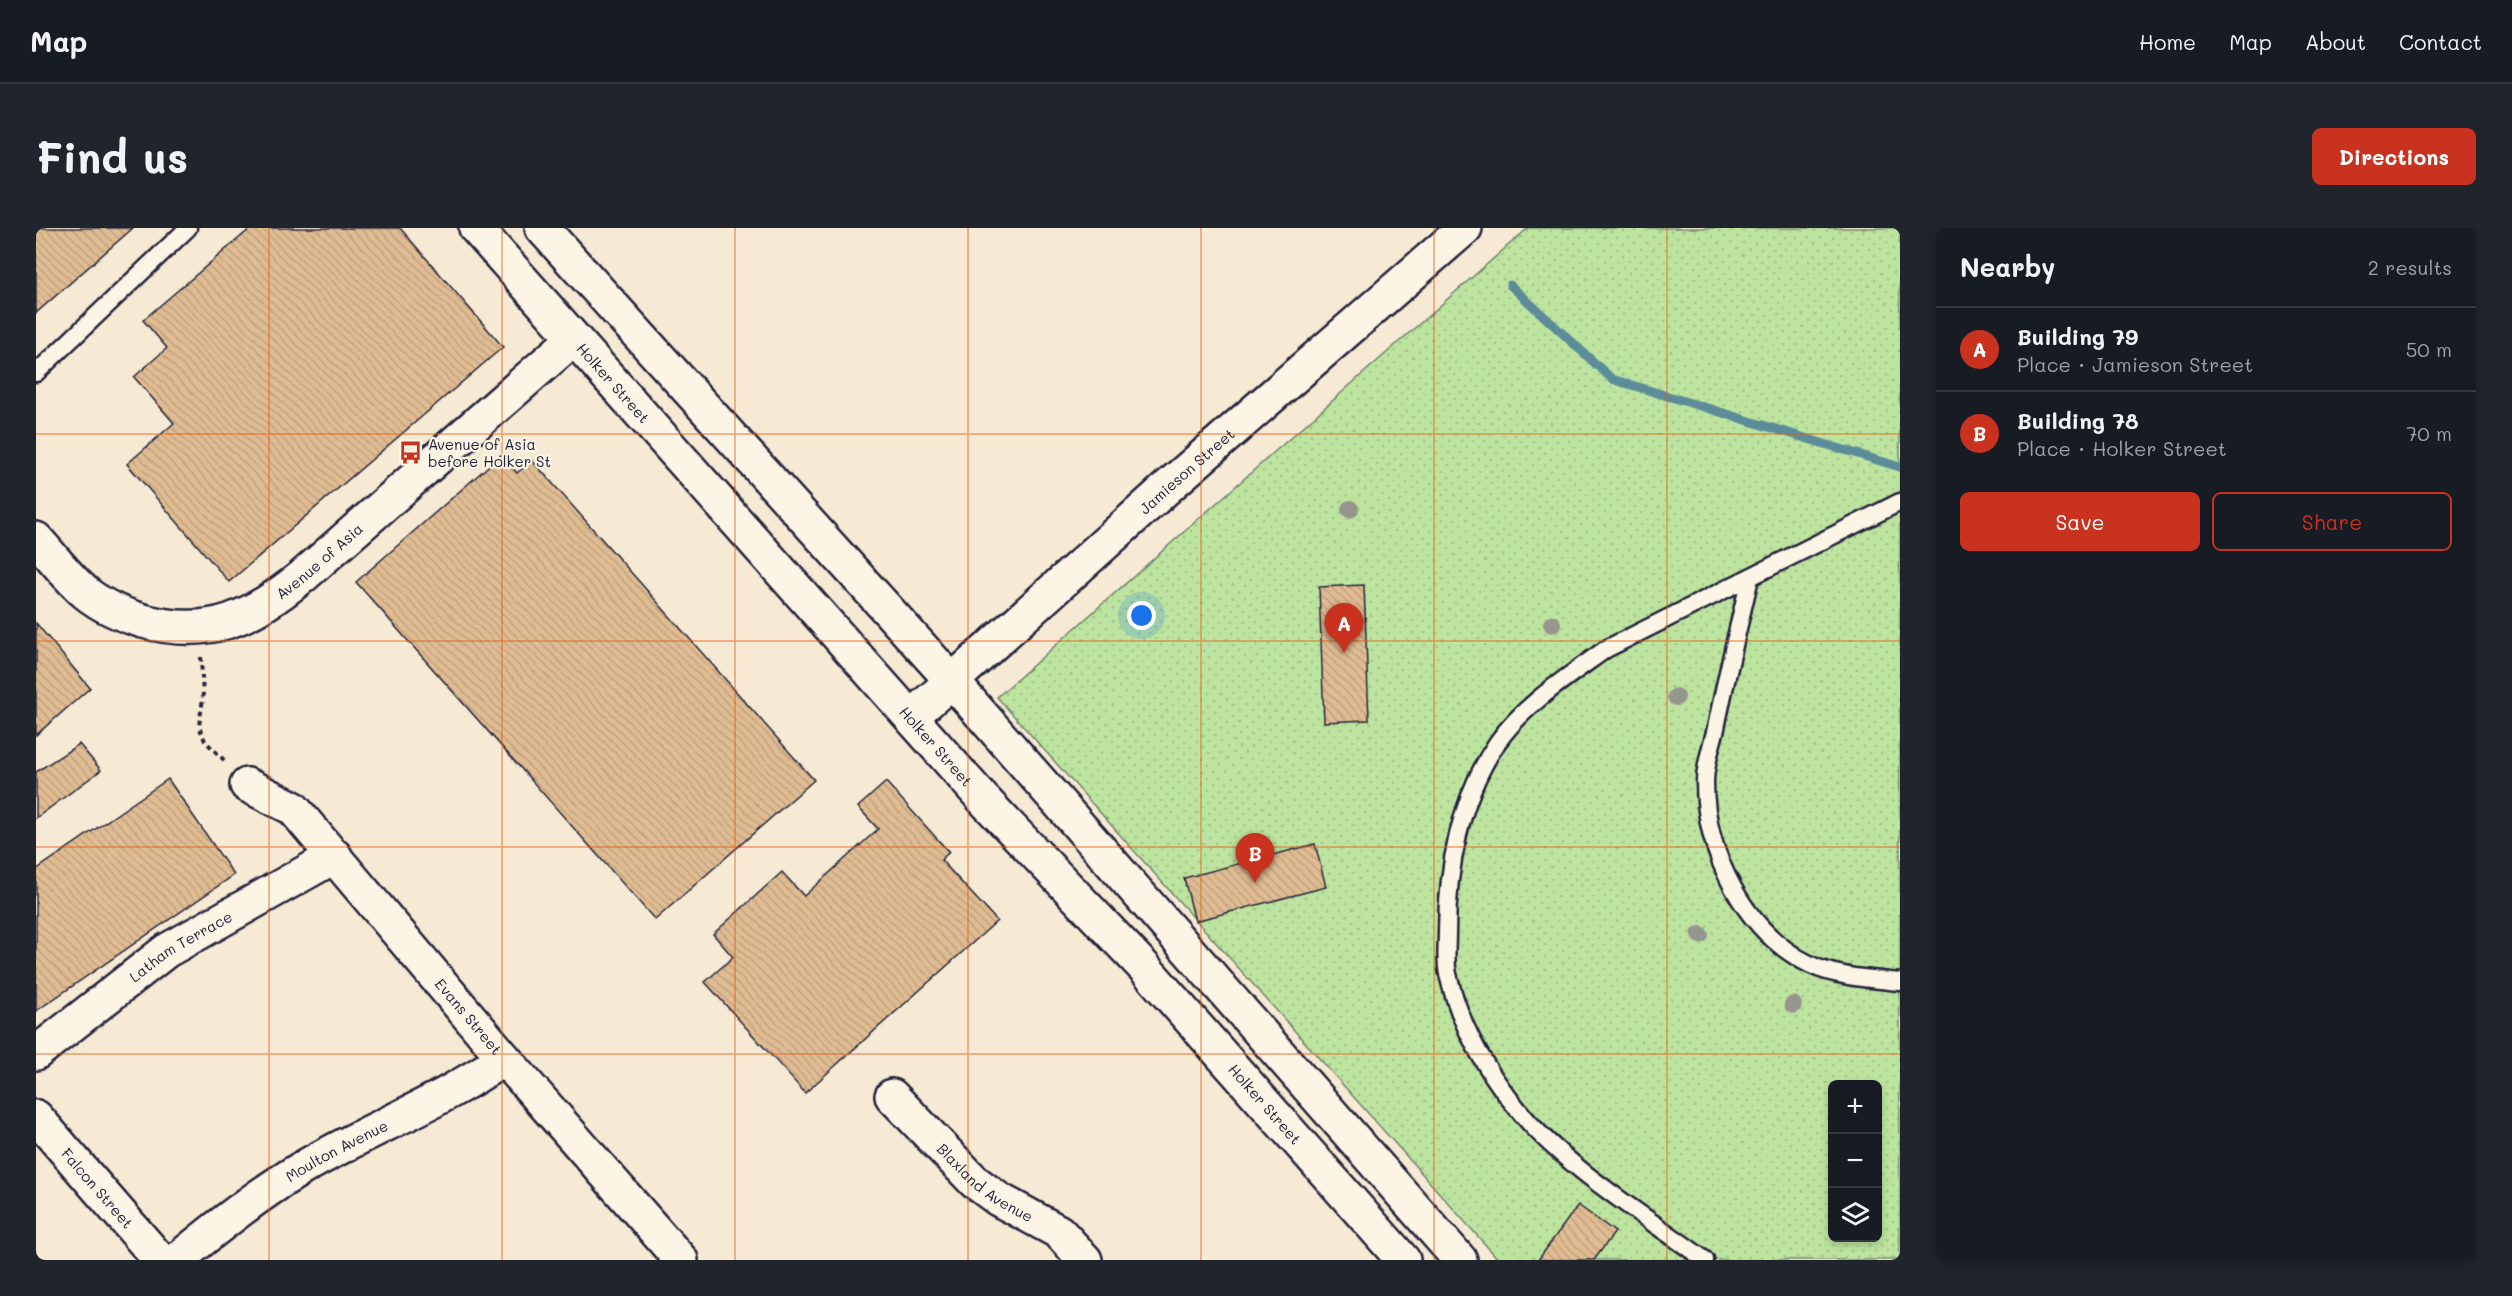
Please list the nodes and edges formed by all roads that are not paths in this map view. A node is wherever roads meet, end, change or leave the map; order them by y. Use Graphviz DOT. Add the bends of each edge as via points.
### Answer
graph roads {
  1 [pos="189,228"];
  2 [pos="476,228"];
  3 [pos="542,228"];
  4 [pos="1465,228"];
  5 [pos="573,339"];
  6 [pos="36,373"];
  7 [pos="1900,502"];
  8 [pos="36,539"];
  9 [pos="1750,578"];
  10 [pos="952,681"];
  11 [pos="912,716"];
  12 [pos="247,784"];
  13 [pos="335,856"];
  14 [pos="1900,982"];
  15 [pos="36,1053"];
  16 [pos="504,1058"];
  17 [pos="892,1096"];
  18 [pos="36,1117"];
  19 [pos="160,1260"];
  20 [pos="177,1260"];
  21 [pos="681,1260"];
  22 [pos="1085,1260"];
  23 [pos="1403,1260"];
  24 [pos="1460,1260"];
  25 [pos="1705,1260"];
  1 -- 6 [label="lane"];
  2 -- 5 [label="street, Holker Street"];
  3 -- 10 [label="street"];
  4 -- 10 [label="street, Jamieson Street"];
  5 -- 8 [label="street, Avenue of Asia" via="272,601 234,620 191,629 121,615 86,593"];
  5 -- 11 [label="street, Holker Street"];
  7 -- 9 [label="lane"];
  9 -- 14 [label="lane" via="1705,779 1708,821 1718,857 1742,904 1772,938 1811,965"];
  9 -- 25 [label="lane" via="1606,649 1517,720 1497,742 1482,770 1458,833 1449,872 1448,972 1484,1065 1522,1115 1557,1148"];
  10 -- 11 [label="street, Jamieson Street"];
  10 -- 24 [label="street"];
  11 -- 23 [label="street, Holker Street" via="984,800 1144,967"];
  12 -- 13 [label="street, Evans Street" via="293,808"];
  13 -- 15 [label="street, Latham Terrace" via="166,951"];
  13 -- 16 [label="street, Evans Street"];
  16 -- 20 [label="street, Moulton Avenue" via="470,1082 299,1171"];
  16 -- 21 [label="street, Evans Street"];
  17 -- 22 [label="street, Blaxland Avenue" via="975,1182 1059,1232"];
  18 -- 19 [label="street, Falcon Street"];
}
